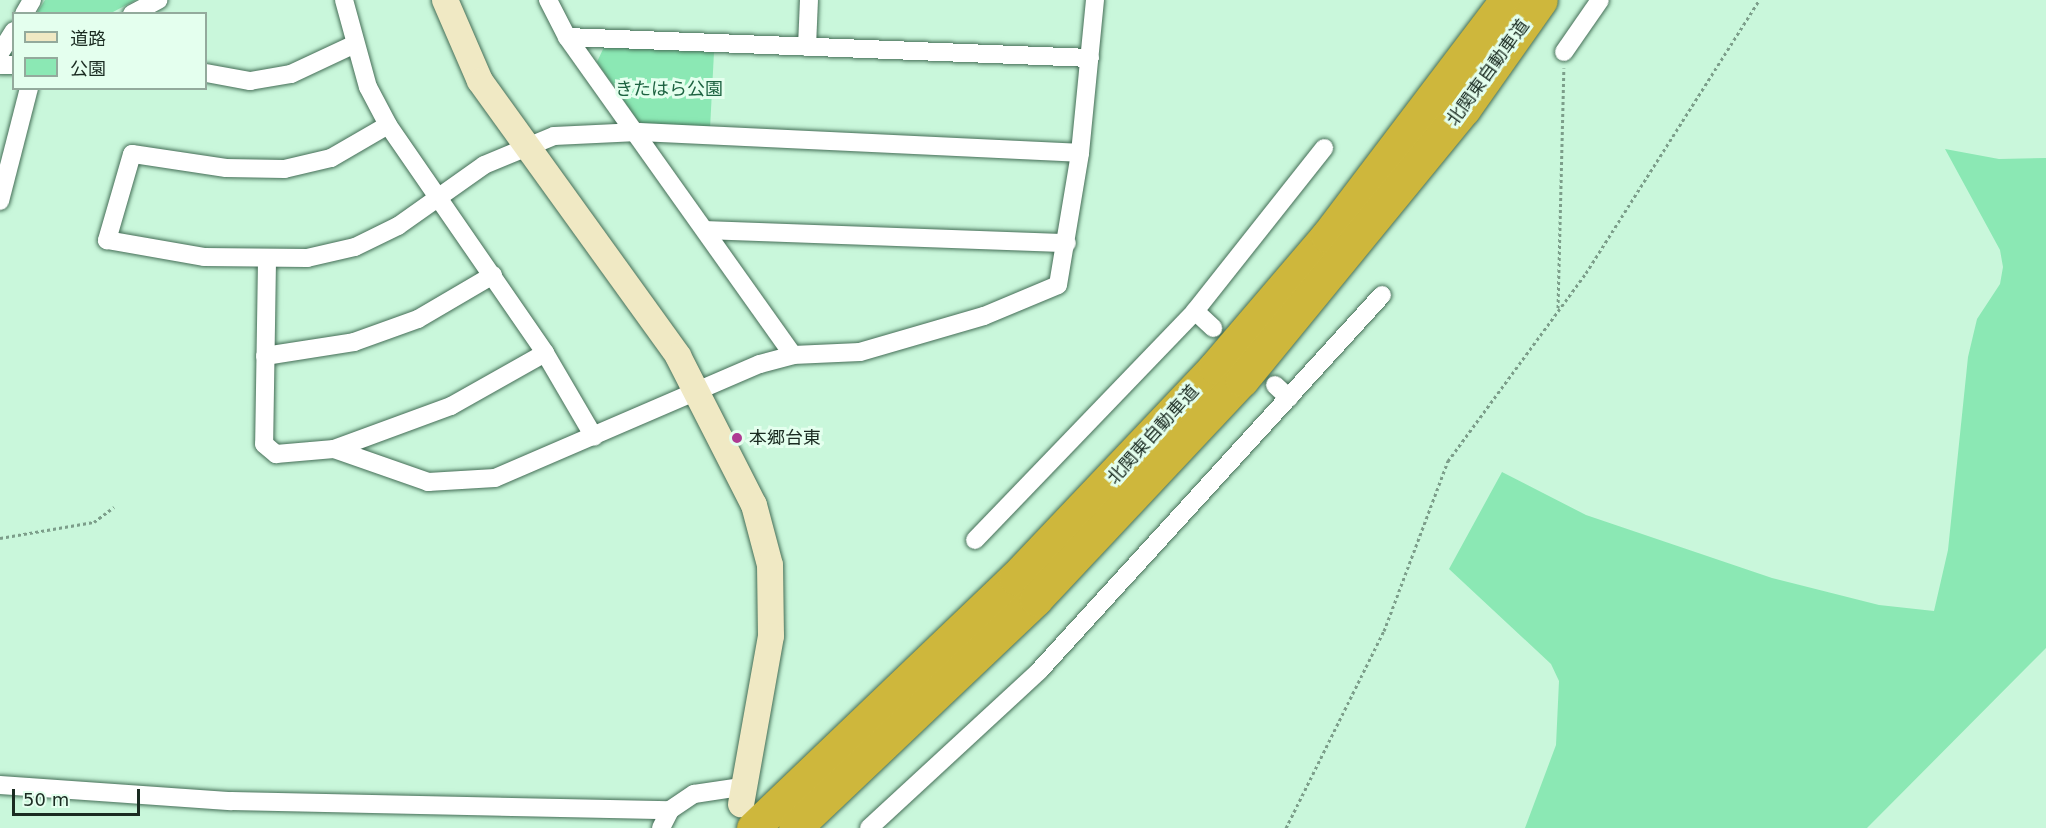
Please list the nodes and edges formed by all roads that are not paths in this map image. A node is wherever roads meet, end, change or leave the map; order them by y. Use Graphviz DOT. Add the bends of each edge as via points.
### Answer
graph roads {
  1 [pos="158,0"];
  2 [pos="344,0"];
  3 [pos="445,0"];
  4 [pos="548,0"];
  5 [pos="809,0"];
  6 [pos="1095,0"];
  7 [pos="1506,0"];
  8 [pos="1541,0"];
  9 [pos="1600,0"];
  10 [pos="136,12"];
  11 [pos="12,34"];
  12 [pos="567,37"];
  13 [pos="355,44"];
  14 [pos="807,47"];
  15 [pos="1564,52"];
  16 [pos="0,53"];
  17 [pos="1090,58"];
  18 [pos="207,73"];
  19 [pos="28,90"];
  20 [pos="388,125"];
  21 [pos="638,132"];
  22 [pos="526,147"];
  23 [pos="1324,148"];
  24 [pos="1080,153"];
  25 [pos="440,197"];
  26 [pos="0,201"];
  27 [pos="706,230"];
  28 [pos="1067,243"];
  29 [pos="267,261"];
  30 [pos="493,275"];
  31 [pos="1382,295"];
  32 [pos="1195,311"];
  33 [pos="1213,328"];
  34 [pos="545,353"];
  35 [pos="265,356"];
  36 [pos="793,356"];
  37 [pos="1275,385"];
  38 [pos="698,389"];
  39 [pos="1289,398"];
  40 [pos="594,437"];
  41 [pos="334,450"];
  42 [pos="975,540"];
  43 [pos="0,785"];
  44 [pos="745,807"];
  45 [pos="670,810"];
  46 [pos="661,828"];
  47 [pos="795,828"];
  48 [pos="870,828"];
  1 -- 10 [label="street"];
  2 -- 13 [label="street"];
  3 -- 22 [label="street" via="480,81"];
  4 -- 12 [label="street"];
  5 -- 14 [label="street"];
  6 -- 17 [label="street"];
  7 -- 44 [label="highway, 北関東自動車道" via="1327,236 1215,367 1016,578"];
  8 -- 47 [label="highway, 北関東自動車道" via="1456,119 1242,380 1036,599"];
  9 -- 15 [label="street"];
  11 -- 16 [label="street"];
  12 -- 14 [label="street"];
  12 -- 21 [label="street"];
  13 -- 18 [label="street" via="291,74 250,81"];
  13 -- 20 [label="street" via="368,87"];
  14 -- 17 [label="street"];
  17 -- 24 [label="street"];
  19 -- 26 [label="street"];
  20 -- 25 [label="street"];
  20 -- 29 [label="street" via="331,158 284,169 226,168 132,154 107,240 132,248"];
  21 -- 22 [label="street" via="554,136"];
  21 -- 24 [label="street"];
  21 -- 27 [label="street"];
  22 -- 25 [label="street" via="484,165"];
  22 -- 38 [label="street"];
  23 -- 32 [label="street"];
  24 -- 28 [label="street"];
  25 -- 29 [label="street" via="355,246"];
  25 -- 30 [label="street"];
  27 -- 28 [label="street"];
  27 -- 36 [label="street"];
  28 -- 36 [label="street" via="1058,285 984,316 860,352"];
  29 -- 35 [label="street"];
  30 -- 34 [label="street"];
  30 -- 35 [label="street" via="418,319 354,342"];
  31 -- 39 [label="street"];
  32 -- 33 [label="street"];
  32 -- 42 [label="street"];
  34 -- 40 [label="street"];
  34 -- 41 [label="street" via="451,406"];
  35 -- 41 [label="street" via="264,444 276,454"];
  36 -- 38 [label="street"];
  37 -- 39 [label="street"];
  38 -- 40 [label="street"];
  38 -- 44 [label="street" via="754,505 770,565 771,636"];
  39 -- 48 [label="street" via="1039,671"];
  40 -- 41 [label="street" via="495,478 456,483 428,482"];
  43 -- 45 [label="street" via="231,801"];
  44 -- 45 [label="street" via="694,794"];
  45 -- 46 [label="street"];
}
